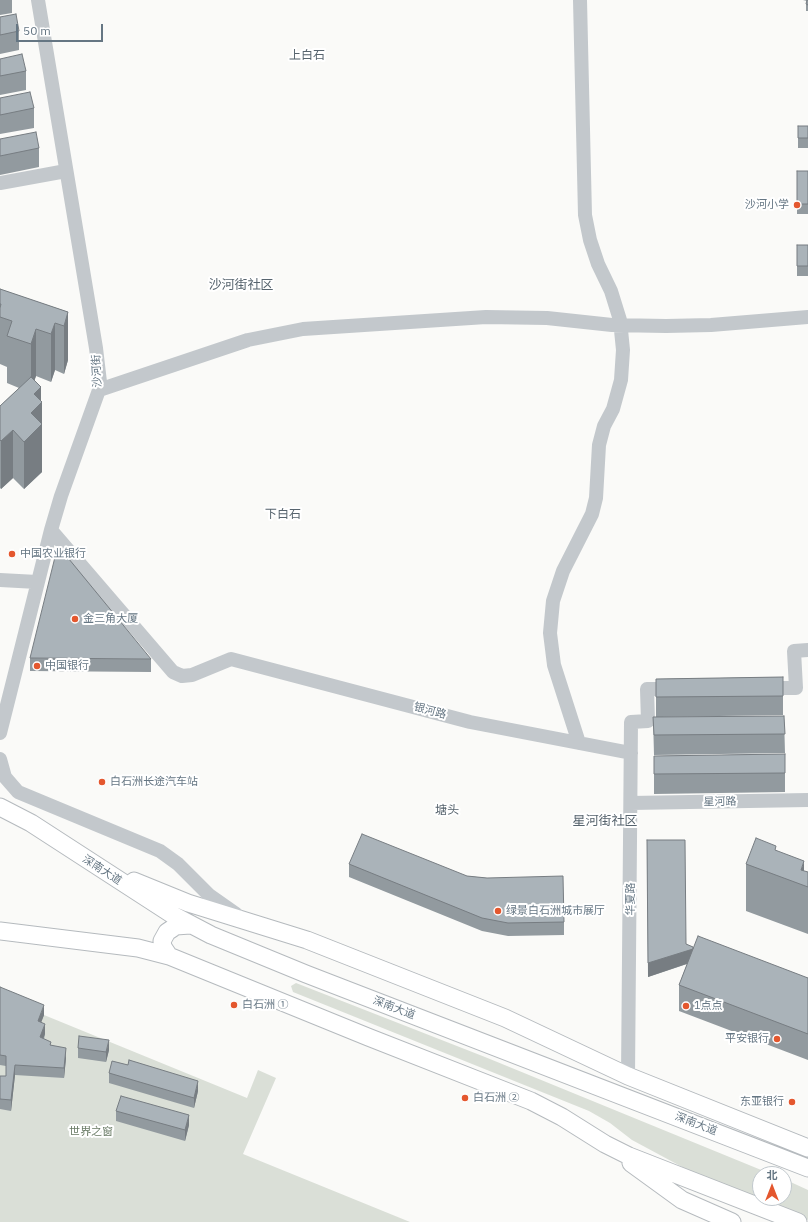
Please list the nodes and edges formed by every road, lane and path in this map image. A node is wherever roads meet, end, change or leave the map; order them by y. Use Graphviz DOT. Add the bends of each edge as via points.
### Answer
graph roads {
  1 [pos="38,0"];
  2 [pos="580,0"];
  3 [pos="66,171"];
  4 [pos="0,183"];
  5 [pos="808,317"];
  6 [pos="620,325"];
  7 [pos="99,390"];
  8 [pos="51,530"];
  9 [pos="0,580"];
  10 [pos="37,582"];
  11 [pos="808,650"];
  12 [pos="749,688"];
  13 [pos="686,689"];
  14 [pos="0,733"];
  15 [pos="579,743"];
  16 [pos="631,753"];
  17 [pos="0,759"];
  18 [pos="808,800"];
  19 [pos="631,803"];
  20 [pos="0,807"];
  21 [pos="91,863"];
  22 [pos="252,923"];
  23 [pos="190,925"];
  24 [pos="0,930"];
  25 [pos="169,956"];
  26 [pos="628,1076"];
  27 [pos="605,1144"];
  28 [pos="808,1148"];
  29 [pos="776,1156"];
  30 [pos="808,1168"];
  31 [pos="732,1222"];
  32 [pos="798,1222"];
  1 -- 3 [label="street, 沙河街"];
  2 -- 6 [label="street" via="585,215 590,240 611,291"];
  3 -- 4 [label="street"];
  3 -- 7 [label="street, 沙河街" via="96,348"];
  5 -- 6 [label="street" via="712,325"];
  6 -- 7 [label="street" via="516,316 303,328 248,340"];
  6 -- 15 [label="street" via="623,350 621,380 599,445 596,498 592,514 563,571 553,601 550,633 554,665"];
  7 -- 8 [label="street, 沙河街"];
  8 -- 10 [label="street, 沙河街"];
  8 -- 15 [label="street, 银河路" via="173,672 182,676 192,676 231,659 470,722"];
  9 -- 10 [label="street"];
  10 -- 14 [label="street, 沙河街"];
  11 -- 12 [label="street" via="794,651 796,688"];
  13 -- 16 [label="street, 华夏路" via="647,689 648,721 631,722"];
  15 -- 16 [label="street, 银河路"];
  16 -- 19 [label="street, 华夏路"];
  17 -- 22 [label="street" via="5,777 18,792 160,851 174,860 218,903"];
  18 -- 19 [label="street, 星河路"];
  19 -- 26 [label="street, 华夏路"];
  20 -- 21 [label="main road, 深南大道" via="31,823"];
  21 -- 22 [label="main road" via="188,903"];
  21 -- 23 [label="main road, 深南大道"];
  22 -- 26 [label="main road" via="307,940 505,1018"];
  23 -- 25 [label="main road" via="176,926 167,932 162,941"];
  23 -- 29 [label="main road, 深南大道" via="306,974"];
  24 -- 25 [label="main road" via="131,947"];
  25 -- 27 [label="main road" via="531,1101"];
  26 -- 28 [label="main road"];
  26 -- 29 [label="main road"];
  27 -- 31 [label="main road" via="682,1200"];
  27 -- 32 [label="main road" via="629,1156"];
  29 -- 30 [label="main road, 深南大道"];
}
